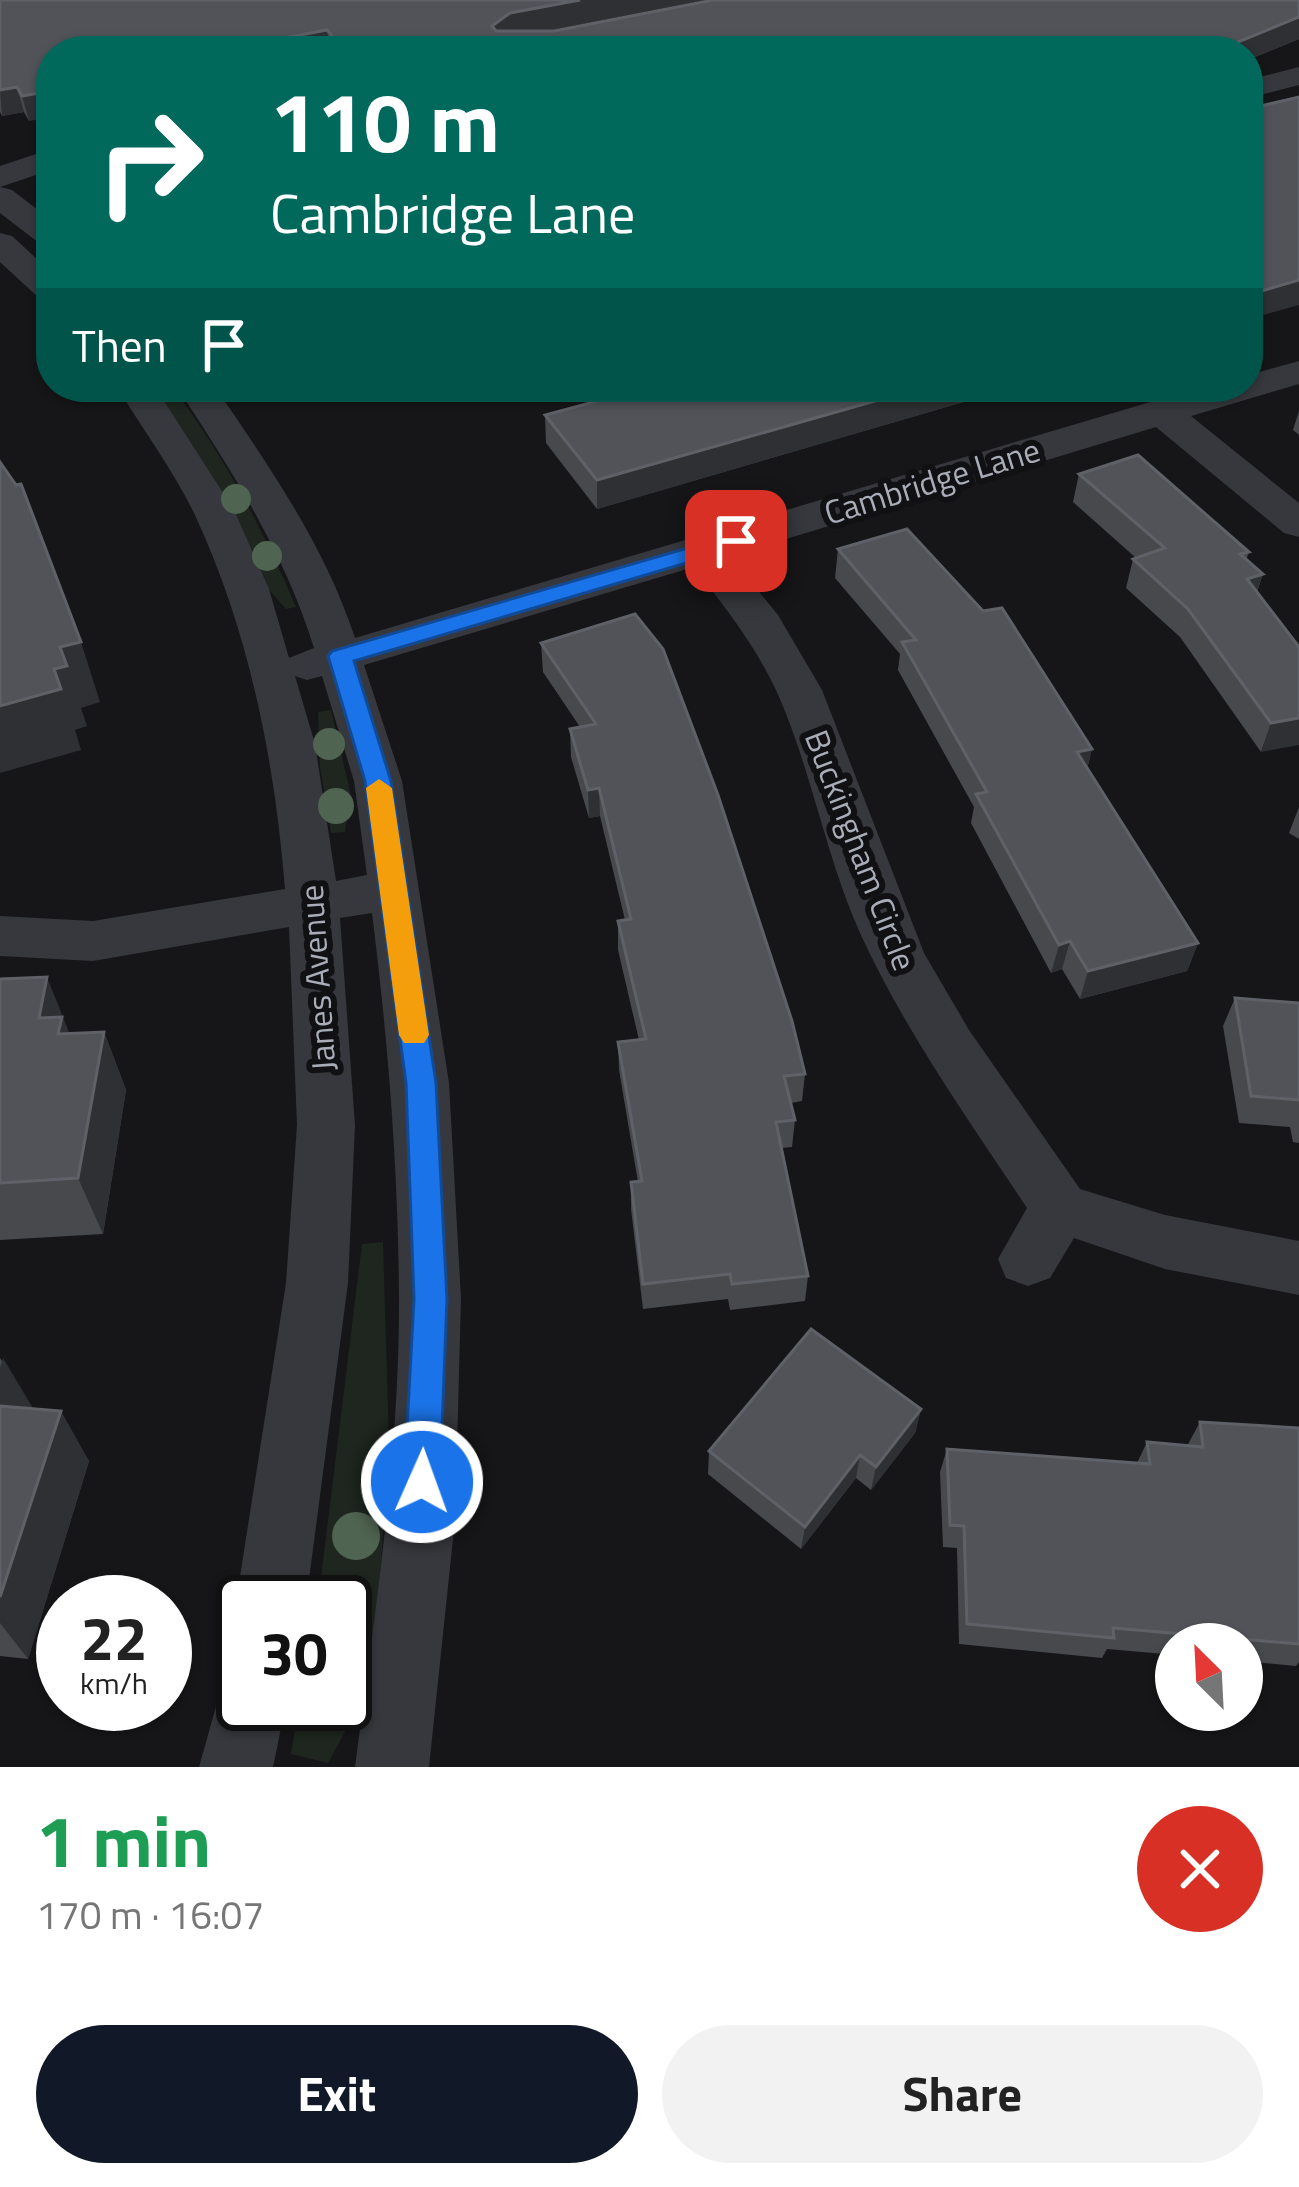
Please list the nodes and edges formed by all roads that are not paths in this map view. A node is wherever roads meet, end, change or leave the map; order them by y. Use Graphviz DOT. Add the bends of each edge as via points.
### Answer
graph roads {
  1 [pos="1299,76"];
  2 [pos="1263,84"];
  3 [pos="36,164"];
  4 [pos="0,177"];
  5 [pos="0,197"];
  6 [pos="36,225"];
  7 [pos="0,243"];
  8 [pos="36,277"];
  9 [pos="1299,372"];
  10 [pos="1263,382"];
  11 [pos="146,402"];
  12 [pos="205,402"];
  13 [pos="1193,402"];
  14 [pos="1161,411"];
  15 [pos="1299,524"];
  16 [pos="704,551"];
  17 [pos="340,656"];
  18 [pos="272,674"];
  19 [pos="394,890"];
  20 [pos="310,905"];
  21 [pos="0,937"];
  22 [pos="1060,1208"];
  23 [pos="1028,1259"];
  24 [pos="1299,1268"];
  25 [pos="275,1575"];
  26 [pos="244,1731"];
  27 [pos="236,1767"];
  28 [pos="392,1767"];
  1 -- 2 [label="street"];
  3 -- 4 [label="street"];
  5 -- 6 [label="street"];
  7 -- 8 [label="street"];
  9 -- 10 [label="street, Cambridge Lane"];
  11 -- 18 [label="street, Janes Avenue" via="214,510"];
  12 -- 17 [label="street" via="293,542"];
  13 -- 14 [label="street, Cambridge Lane"];
  14 -- 15 [label="street"];
  14 -- 16 [label="street, Cambridge Lane"];
  16 -- 17 [label="street, Cambridge Lane"];
  16 -- 22 [label="street, Buckingham Circle" via="762,625 799,690 885,930 916,989"];
  17 -- 18 [label="street, Cambridge Lane"];
  17 -- 19 [label="street" via="378,781"];
  18 -- 20 [label="street, Janes Avenue" via="305,825"];
  19 -- 20 [label="street"];
  19 -- 28 [label="street" via="421,1083 430,1299 422,1520"];
  20 -- 21 [label="street" via="93,940"];
  20 -- 25 [label="street, Janes Avenue" via="326,1125 317,1282"];
  22 -- 23 [label="street"];
  22 -- 24 [label="street" via="1165,1242"];
  26 -- 27 [label="street"];
}
